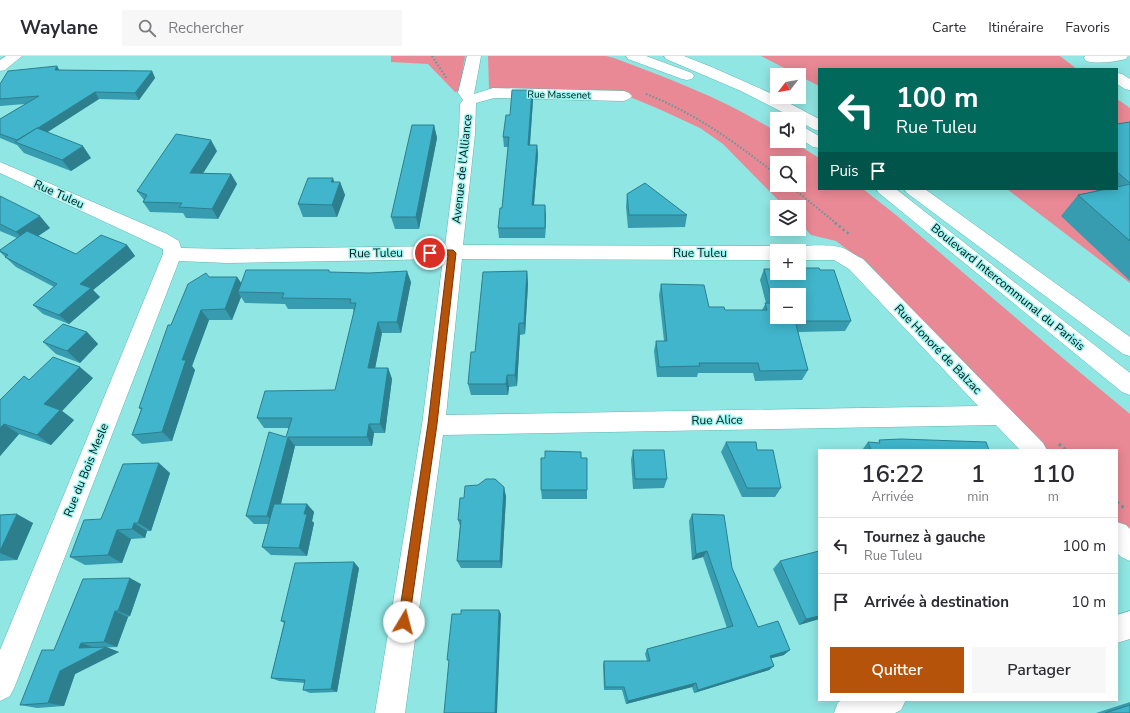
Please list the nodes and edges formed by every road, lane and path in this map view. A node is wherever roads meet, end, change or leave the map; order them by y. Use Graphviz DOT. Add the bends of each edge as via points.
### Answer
graph roads {
  1 [pos="15,56"];
  2 [pos="432,56"];
  3 [pos="474,56"];
  4 [pos="634,56"];
  5 [pos="671,56"];
  6 [pos="1121,56"];
  7 [pos="1089,57"];
  8 [pos="0,67"];
  9 [pos="1105,68"];
  10 [pos="1118,78"];
  11 [pos="450,83"];
  12 [pos="1130,86"];
  13 [pos="624,96"];
  14 [pos="471,100"];
  15 [pos="770,115"];
  16 [pos="818,125"];
  17 [pos="806,135"];
  18 [pos="818,142"];
  19 [pos="0,168"];
  20 [pos="886,190"];
  21 [pos="914,190"];
  22 [pos="453,253"];
  23 [pos="770,253"];
  24 [pos="806,253"];
  25 [pos="172,254"];
  26 [pos="1130,348"];
  27 [pos="1130,386"];
  28 [pos="1001,415"];
  29 [pos="433,424"];
  30 [pos="1034,449"];
  31 [pos="1118,535"];
  32 [pos="1130,548"];
  33 [pos="1130,625"];
  34 [pos="1118,629"];
  35 [pos="0,686"];
  36 [pos="888,701"];
  37 [pos="390,713"];
  38 [pos="849,713"];
  1 -- 8 [label="main road"];
  2 -- 11 [label="path"];
  3 -- 14 [label="main road, Avenue de l'Alliance" via="466,93"];
  4 -- 15 [label="main road" via="698,80"];
  5 -- 16 [label="main road" via="769,98"];
  6 -- 7 [label="main road"];
  7 -- 9 [label="main road"];
  10 -- 12 [label="main road"];
  13 -- 14 [label="main road, Rue Massenet" via="493,93"];
  14 -- 22 [label="main road, Avenue de l'Alliance" via="468,104 467,134"];
  17 -- 18 [label="main road"];
  19 -- 25 [label="main road, Rue Tuleu" via="171,244"];
  20 -- 27 [label="main road, Boulevard Intercommunal du Parisis"];
  21 -- 26 [label="main road, Boulevard Intercommunal du Parisis"];
  22 -- 23 [label="main road, Rue Tuleu"];
  22 -- 25 [label="main road, Rue Tuleu" via="228,256"];
  22 -- 29 [label="main road, Avenue de l'Alliance"];
  24 -- 28 [label="main road, Rue Honoré de Balzac" via="837,253 856,264"];
  25 -- 35 [label="main road, Rue du Bois Mesle"];
  28 -- 29 [label="main road, Rue Alice"];
  28 -- 30 [label="main road, Rue Honoré de Balzac"];
  29 -- 37 [label="main road, Avenue de l'Alliance"];
  31 -- 32 [label="main road"];
  33 -- 34 [label="main road"];
  36 -- 38 [label="main road"];
}
